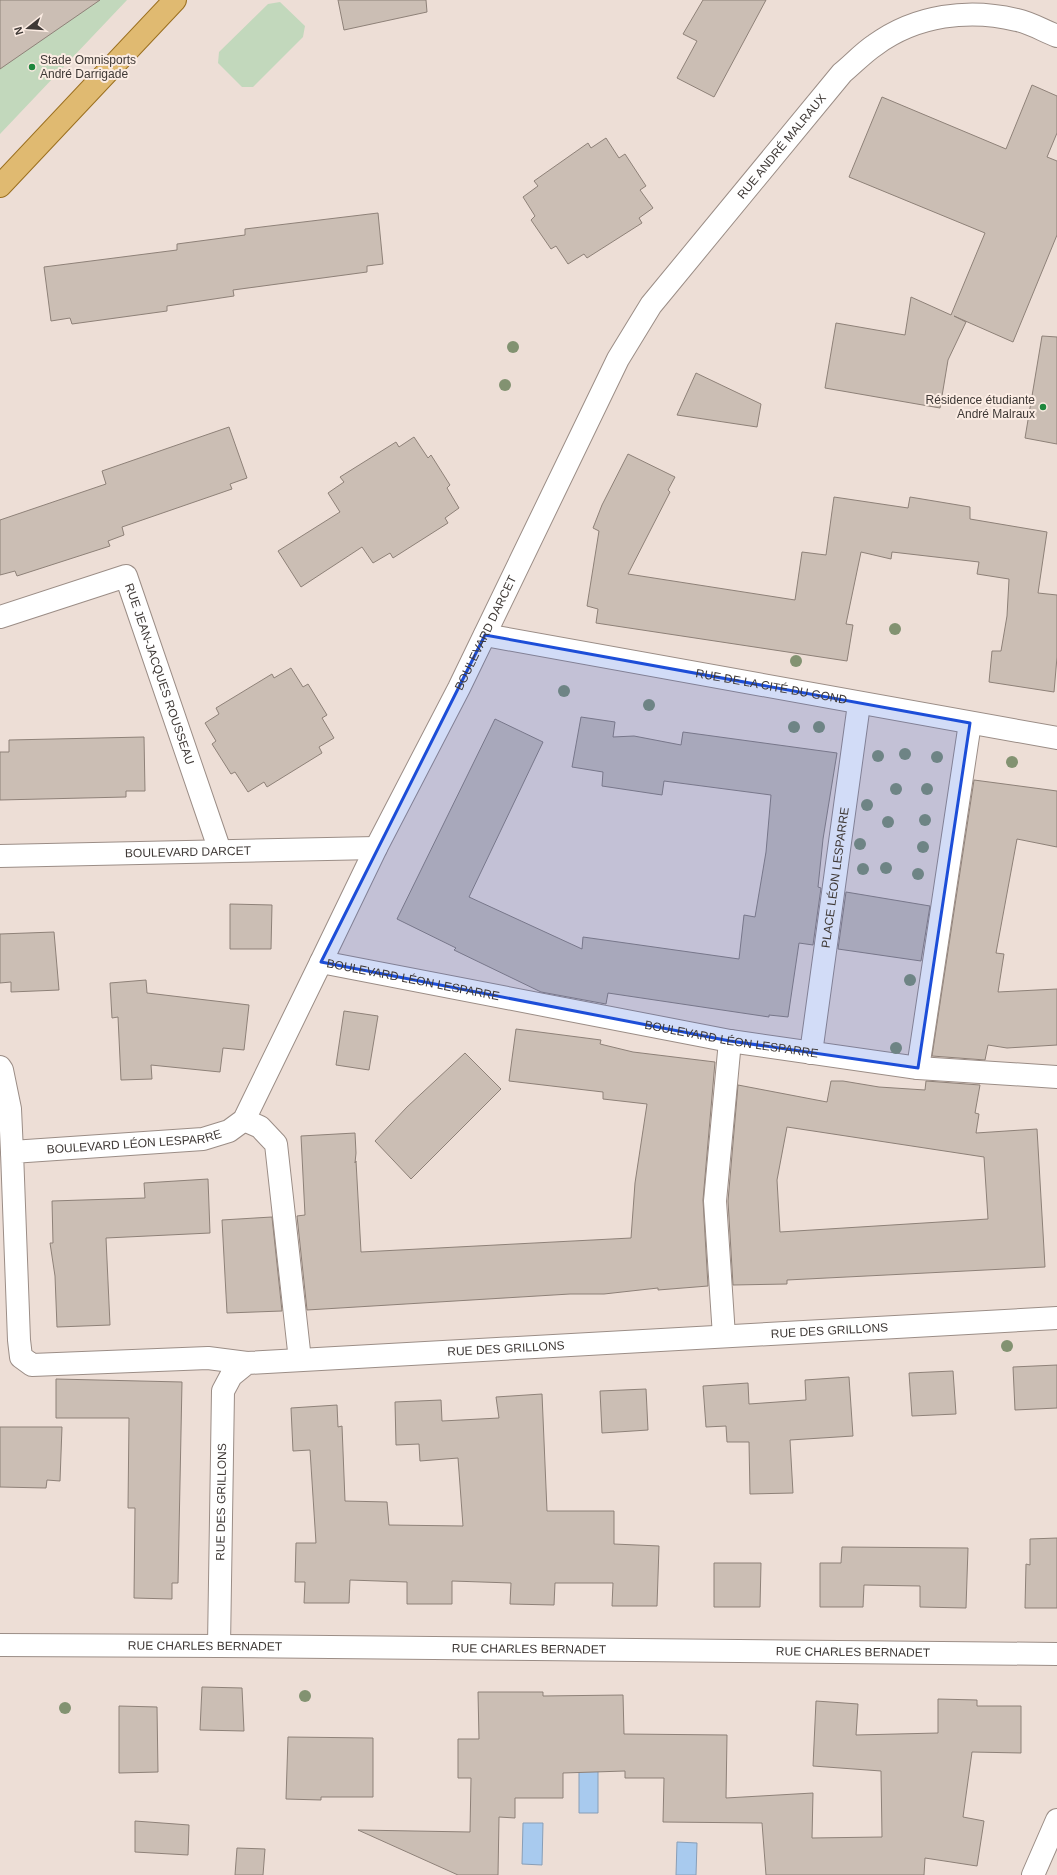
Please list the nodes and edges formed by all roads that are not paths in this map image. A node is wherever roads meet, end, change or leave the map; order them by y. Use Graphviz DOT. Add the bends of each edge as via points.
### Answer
graph roads {
  1 [pos="175,0"];
  2 [pos="1057,36"];
  3 [pos="0,186"];
  4 [pos="591,416"];
  5 [pos="0,616"];
  6 [pos="485,635"];
  7 [pos="859,704"];
  8 [pos="970,723"];
  9 [pos="1057,738"];
  10 [pos="376,848"];
  11 [pos="220,852"];
  12 [pos="0,856"];
  13 [pos="321,962"];
  14 [pos="730,1041"];
  15 [pos="811,1053"];
  16 [pos="0,1067"];
  17 [pos="918,1068"];
  18 [pos="1057,1077"];
  19 [pos="244,1120"];
  20 [pos="12,1152"];
  21 [pos="7,1215"];
  22 [pos="1057,1318"];
  23 [pos="724,1336"];
  24 [pos="300,1360"];
  25 [pos="247,1363"];
  26 [pos="0,1645"];
  27 [pos="219,1646"];
  28 [pos="1057,1654"];
  29 [pos="1057,1820"];
  30 [pos="1033,1875"];
  1 -- 3 [label="main road"];
  2 -- 4 [label="street, RUE ANDRÉ MALRAUX" via="1018,20 974,13 940,17 908,26 875,45 842,73 651,305 618,358"];
  4 -- 6 [label="street, BOULEVARD DARCET"];
  5 -- 11 [label="street, RUE JEAN-JACQUES ROUSSEAU" via="126,576"];
  6 -- 7 [label="street, RUE DE LA CITÉ DU GOND"];
  6 -- 10 [label="street, BOULEVARD DARCET"];
  7 -- 8 [label="street, RUE DE LA CITÉ DU GOND"];
  7 -- 15 [label="street, PLACE LÉON LESPARRE"];
  8 -- 9 [label="street, RUE DE LA CITÉ DU GOND"];
  8 -- 17 [label="street"];
  10 -- 11 [label="street, BOULEVARD DARCET"];
  10 -- 13 [label="street, BOULEVARD DARCET"];
  11 -- 12 [label="street, BOULEVARD DARCET"];
  13 -- 14 [label="street, BOULEVARD LÉON LESPARRE"];
  13 -- 19 [label="street, BOULEVARD LÉON LESPARRE"];
  14 -- 15 [label="street, BOULEVARD LÉON LESPARRE"];
  14 -- 23 [label="street" via="715,1201"];
  15 -- 17 [label="street, BOULEVARD LÉON LESPARRE"];
  16 -- 20 [label="street" via="10,1109"];
  17 -- 18 [label="street, BOULEVARD LÉON LESPARRE"];
  19 -- 20 [label="street, BOULEVARD LÉON LESPARRE" via="229,1131 203,1139"];
  19 -- 24 [label="street" via="260,1127 276,1144"];
  20 -- 21 [label="street"];
  21 -- 25 [label="street" via="21,1357 32,1365 208,1358"];
  22 -- 23 [label="street, RUE DES GRILLONS"];
  23 -- 24 [label="street, RUE DES GRILLONS"];
  24 -- 25 [label="street, RUE DES GRILLONS"];
  25 -- 27 [label="street, RUE DES GRILLONS" via="231,1376 223,1391"];
  26 -- 27 [label="street, RUE CHARLES BERNADET"];
  27 -- 28 [label="street, RUE CHARLES BERNADET"];
  29 -- 30 [label="street"];
}
